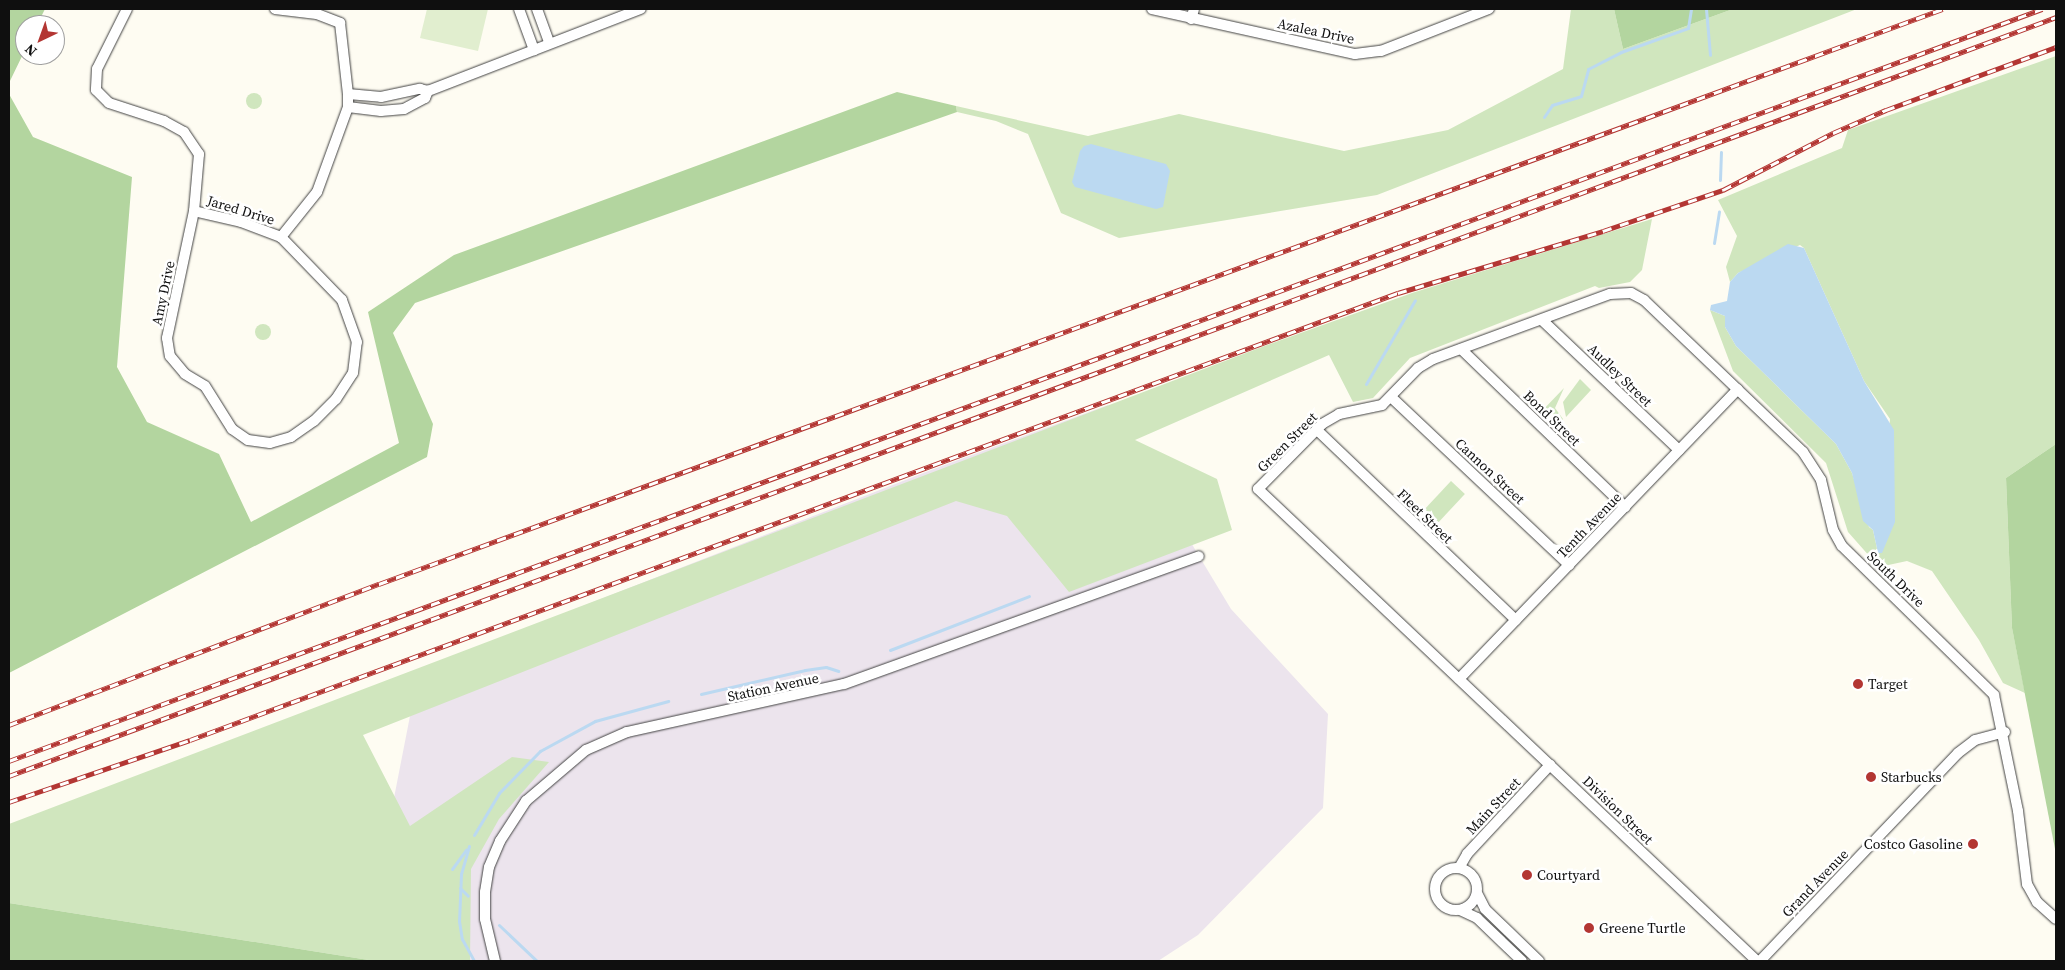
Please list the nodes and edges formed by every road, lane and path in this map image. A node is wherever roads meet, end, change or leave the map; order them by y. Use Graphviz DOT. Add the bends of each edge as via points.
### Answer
graph roads {
  1 [pos="127,9"];
  2 [pos="275,9"];
  3 [pos="519,9"];
  4 [pos="537,9"];
  5 [pos="641,9"];
  6 [pos="1152,9"];
  7 [pos="1489,9"];
  8 [pos="1192,14"];
  9 [pos="549,42"];
  10 [pos="534,50"];
  11 [pos="428,91"];
  12 [pos="348,94"];
  13 [pos="348,107"];
  14 [pos="194,211"];
  15 [pos="281,237"];
  16 [pos="1640,297"];
  17 [pos="1542,320"];
  18 [pos="1461,349"];
  19 [pos="1738,389"];
  20 [pos="1391,397"];
  21 [pos="1316,430"];
  22 [pos="1679,450"];
  23 [pos="1625,507"];
  24 [pos="1199,556"];
  25 [pos="1569,565"];
  26 [pos="1516,620"];
  27 [pos="1460,679"];
  28 [pos="2004,732"];
  29 [pos="1550,765"];
  30 [pos="1459,868"];
  31 [pos="1477,893"];
  32 [pos="1460,910"];
  33 [pos="2056,919"];
  34 [pos="495,961"];
  35 [pos="1522,961"];
  36 [pos="1539,961"];
  37 [pos="1758,961"];
  1 -- 14 [label="street, Jared Drive" via="97,69 96,90 110,103 184,132 199,154"];
  2 -- 12 [label="street, Jared Drive" via="317,14 340,23"];
  3 -- 10 [label="street"];
  4 -- 9 [label="street"];
  5 -- 9 [label="street"];
  6 -- 8 [label="street, Azalea Drive"];
  7 -- 8 [label="street, Azalea Drive" via="1381,51 1355,54"];
  9 -- 10 [label="street"];
  10 -- 11 [label="street"];
  11 -- 12 [label="street" via="420,89 380,97"];
  11 -- 13 [label="street" via="425,98 404,109 381,111"];
  12 -- 13 [label="street, Jared Drive"];
  13 -- 15 [label="street, Jared Drive" via="317,192"];
  14 -- 15 [label="street, Jared Drive" via="241,222"];
  14 -- 15 [label="street, Amy Drive" via="167,338 170,356 185,374 205,386 232,429 248,440 270,443 291,437 314,421 336,399 353,374 358,342 342,300"];
  16 -- 17 [label="street, Green Street" via="1626,292 1610,294"];
  16 -- 19 [label="street, South Drive"];
  17 -- 18 [label="street, Green Street"];
  17 -- 22 [label="street, Audley Street"];
  18 -- 20 [label="street, Green Street" via="1422,365"];
  18 -- 23 [label="street, Bond Street"];
  19 -- 22 [label="street, Tenth Avenue"];
  19 -- 28 [label="street, South Drive" via="1795,444 1816,470 1828,500 1833,530 1842,546 1990,688"];
  20 -- 21 [label="street, Green Street" via="1378,406 1339,414"];
  20 -- 25 [label="street, Cannon Street"];
  21 -- 26 [label="street, Fleet Street"];
  21 -- 27 [label="street, Green Street" via="1258,489"];
  22 -- 23 [label="street, Tenth Avenue"];
  23 -- 25 [label="street, Tenth Avenue"];
  24 -- 34 [label="street, Station Avenue" via="827,690 627,732 586,750 526,800 500,841 485,892 484,918"];
  25 -- 26 [label="street, Tenth Avenue"];
  26 -- 27 [label="street, Tenth Avenue"];
  27 -- 29 [label="street, Division Street"];
  28 -- 33 [label="street, South Drive" via="2027,884 2037,902"];
  28 -- 37 [label="street, Grand Avenue" via="1975,740 1958,753"];
  29 -- 30 [label="street, Main Street" via="1469,851"];
  29 -- 37 [label="street, Division Street"];
  30 -- 31 [label="street" via="1474,878"];
  30 -- 32 [label="street" via="1442,874 1434,891 1442,906"];
  31 -- 32 [label="street" via="1471,903"];
  31 -- 36 [label="street" via="1485,909"];
  32 -- 35 [label="street" via="1477,918"];
}
